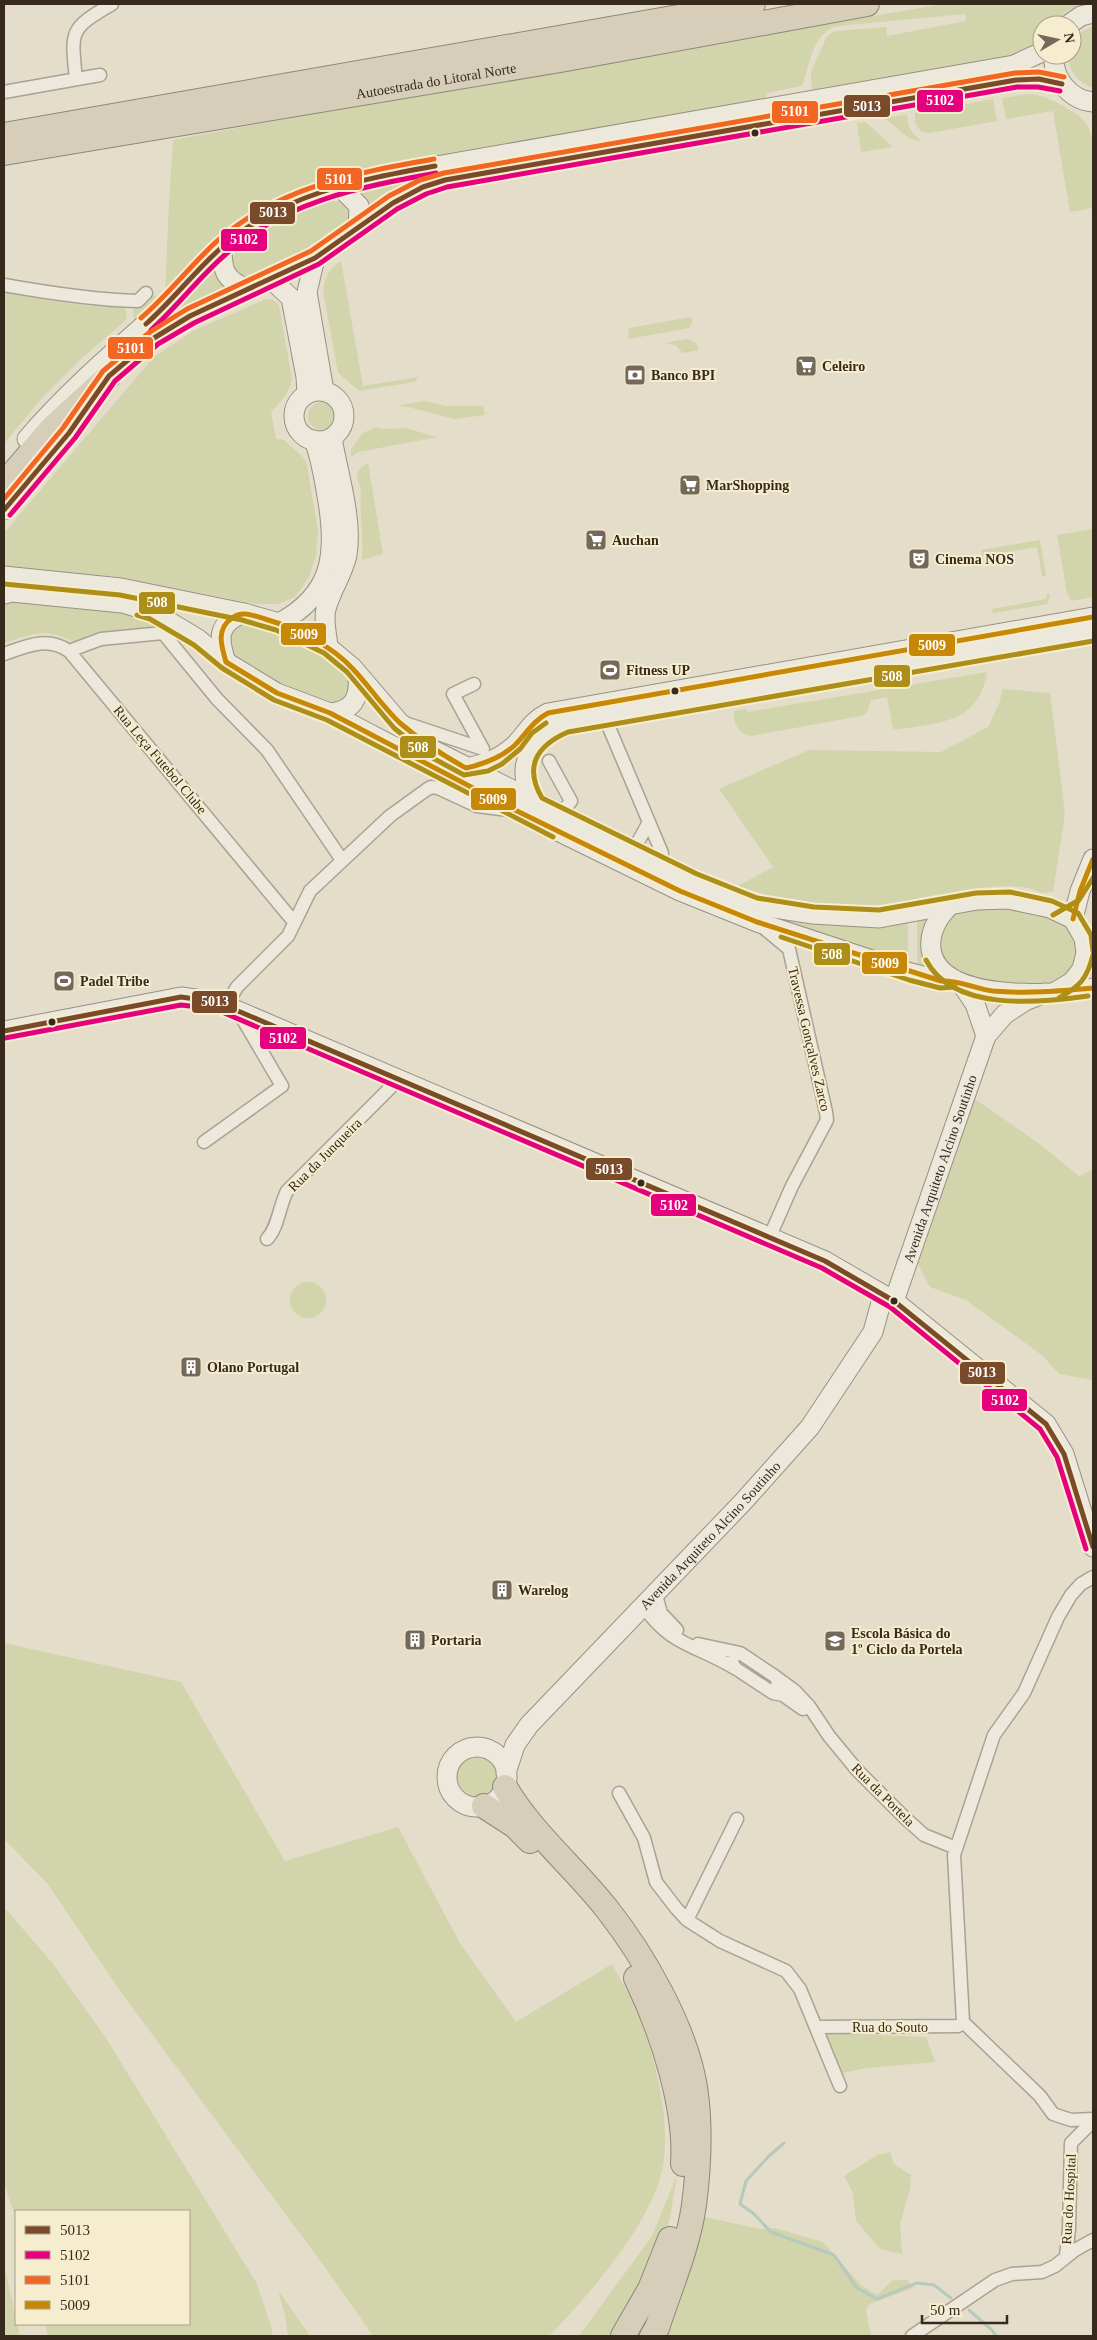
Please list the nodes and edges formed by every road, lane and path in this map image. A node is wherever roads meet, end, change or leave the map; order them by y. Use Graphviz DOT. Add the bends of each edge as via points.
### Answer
graph roads {
  1 [pos="112,4"];
  2 [pos="753,4"];
  3 [pos="866,4"];
  4 [pos="1032,57"];
  5 [pos="1055,65"];
  6 [pos="100,75"];
  7 [pos="76,79"];
  8 [pos="1062,84"];
  9 [pos="4,92"];
  10 [pos="1092,105"];
  11 [pos="4,135"];
  12 [pos="4,153"];
  13 [pos="333,186"];
  14 [pos="358,229"];
  15 [pos="222,248"];
  16 [pos="315,258"];
  17 [pos="271,280"];
  18 [pos="4,285"];
  19 [pos="249,290"];
  20 [pos="146,293"];
  21 [pos="110,376"];
  22 [pos="315,392"];
  23 [pos="323,439"];
  24 [pos="4,466"];
  25 [pos="4,484"];
  26 [pos="4,510"];
  27 [pos="4,576"];
  28 [pos="4,594"];
  29 [pos="244,613"];
  30 [pos="1093,617"];
  31 [pos="279,623"];
  32 [pos="1093,633"];
  33 [pos="328,647"];
  34 [pos="69,651"];
  35 [pos="4,654"];
  36 [pos="226,662"];
  37 [pos="358,676"];
  38 [pos="474,684"];
  39 [pos="330,713"];
  40 [pos="605,718"];
  41 [pos="440,744"];
  42 [pos="549,761"];
  43 [pos="466,768"];
  44 [pos="537,804"];
  45 [pos="515,810"];
  46 [pos="560,815"];
  47 [pos="649,822"];
  48 [pos="633,852"];
  49 [pos="662,853"];
  50 [pos="1093,858"];
  51 [pos="342,860"];
  52 [pos="1080,891"];
  53 [pos="950,904"];
  54 [pos="1050,908"];
  55 [pos="294,922"];
  56 [pos="757,922"];
  57 [pos="1081,923"];
  58 [pos="813,939"];
  59 [pos="789,949"];
  60 [pos="957,982"];
  61 [pos="1093,988"];
  62 [pos="1050,993"];
  63 [pos="232,1009"];
  64 [pos="4,1031"];
  65 [pos="986,1036"];
  66 [pos="398,1080"];
  67 [pos="204,1142"];
  68 [pos="770,1236"];
  69 [pos="267,1239"];
  70 [pos="894,1302"];
  71 [pos="1093,1547"];
  72 [pos="1093,1577"];
  73 [pos="649,1599"];
  74 [pos="655,1621"];
  75 [pos="623,1626"];
  76 [pos="740,1653"];
  77 [pos="741,1673"];
  78 [pos="776,1677"];
  79 [pos="773,1693"];
  80 [pos="529,1725"];
  81 [pos="822,1726"];
  82 [pos="484,1748"];
  83 [pos="506,1780"];
  84 [pos="619,1793"];
  85 [pos="484,1806"];
  86 [pos="738,1820"];
  87 [pos="956,1848"];
  88 [pos="687,1920"];
  89 [pos="963,2022"];
  90 [pos="816,2027"];
  91 [pos="840,2086"];
  92 [pos="1093,2120"];
  93 [pos="1093,2240"];
  94 [pos="1066,2256"];
  95 [pos="623,2336"];
  96 [pos="652,2336"];
  97 [pos="912,2336"];
  1 -- 7 [label="street" via="78,26 72,41"];
  2 -- 11 [label="highway, Autoestrada do Litoral Norte"];
  3 -- 12 [label="highway, Autoestrada do Litoral Norte" via="566,59"];
  4 -- 13 [label="main road" via="1014,65"];
  5 -- 8 [label="main road"];
  6 -- 7 [label="street"];
  7 -- 9 [label="street"];
  8 -- 10 [label="main road" via="1074,96"];
  8 -- 14 [label="main road" via="1039,79 1016,80 445,180 393,203"];
  13 -- 14 [label="main road" via="344,191 359,206"];
  13 -- 15 [label="main road" via="275,209"];
  14 -- 16 [label="main road"];
  15 -- 19 [label="main road" via="225,274 235,284"];
  15 -- 24 [label="main road" via="161,311 87,375"];
  16 -- 17 [label="main road"];
  16 -- 22 [label="main road" via="307,292"];
  17 -- 19 [label="main road"];
  17 -- 22 [label="main road" via="291,298 306,377"];
  18 -- 20 [label="street" via="106,300 138,301"];
  19 -- 21 [label="main road" via="190,316 154,338"];
  21 -- 25 [label="highway" via="52,428"];
  21 -- 26 [label="main road" via="69,433"];
  22 -- 23 [label="main road" via="296,406 294,415 299,431"];
  22 -- 23 [label="main road" via="339,400 344,411 343,424"];
  23 -- 31 [label="main road" via="320,458 332,526 332,554 324,579 309,603"];
  23 -- 33 [label="main road" via="348,526 347,555 339,582 326,608"];
  27 -- 29 [label="main road" via="121,588"];
  28 -- 36 [label="main road" via="12,592 122,603 153,612 198,639"];
  29 -- 31 [label="main road"];
  29 -- 36 [label="main road" via="233,617 223,627 220,640"];
  30 -- 43 [label="main road" via="548,713 532,723 498,758"];
  31 -- 33 [label="main road"];
  32 -- 40 [label="main road"];
  33 -- 37 [label="main road"];
  34 -- 35 [label="street" via="41,642"];
  34 -- 51 [label="street" via="101,639 163,633 218,699 267,750"];
  34 -- 55 [label="street, Rua Leça Futebol Clube"];
  36 -- 39 [label="main road" via="277,693"];
  37 -- 39 [label="main road" via="357,696 350,706 343,712"];
  37 -- 41 [label="main road" via="399,722"];
  38 -- 41 [label="street" via="453,694 482,749"];
  39 -- 45 [label="main road"];
  40 -- 44 [label="main road" via="551,730 536,743 529,753 526,769 527,786"];
  40 -- 47 [label="street"];
  41 -- 43 [label="main road"];
  42 -- 46 [label="street" via="570,801"];
  43 -- 44 [label="main road"];
  44 -- 46 [label="main road"];
  45 -- 51 [label="street" via="477,806 431,787 390,816"];
  45 -- 56 [label="main road" via="680,891"];
  46 -- 48 [label="main road"];
  47 -- 48 [label="street"];
  47 -- 49 [label="street"];
  48 -- 53 [label="main road" via="755,905 813,914 879,918"];
  50 -- 52 [label="main road"];
  51 -- 55 [label="street" via="310,891"];
  52 -- 54 [label="main road" via="1066,902"];
  52 -- 57 [label="main road"];
  53 -- 54 [label="main road" via="1008,899"];
  53 -- 60 [label="main road" via="941,914 930,939 932,955 939,969"];
  54 -- 57 [label="main road"];
  55 -- 63 [label="street" via="288,936 237,987"];
  56 -- 58 [label="main road"];
  56 -- 59 [label="street, Travessa Gonçalves Zarco"];
  57 -- 62 [label="main road" via="1086,953 1082,969 1072,982"];
  58 -- 59 [label="street, Travessa Gonçalves Zarco"];
  58 -- 60 [label="main road" via="912,973"];
  59 -- 68 [label="street, Travessa Gonçalves Zarco" via="827,1120"];
  60 -- 62 [label="main road" via="991,991"];
  60 -- 65 [label="main road" via="975,1004"];
  61 -- 62 [label="main road"];
  62 -- 65 [label="main road, Avenida Arquiteto Alcino Soutinho" via="1025,1001 1005,1014"];
  63 -- 64 [label="main road" via="217,1002 181,996"];
  63 -- 66 [label="main road"];
  63 -- 67 [label="street" via="282,1086"];
  65 -- 70 [label="main road, Avenida Arquiteto Alcino Soutinho"];
  66 -- 68 [label="main road"];
  66 -- 69 [label="street, Rua da Junqueira" via="287,1191 280,1204 274,1232"];
  68 -- 70 [label="main road" via="825,1261"];
  70 -- 71 [label="main road" via="1046,1424 1064,1454"];
  70 -- 73 [label="main road, Avenida Arquiteto Alcino Soutinho" via="810,1427"];
  72 -- 87 [label="street" via="1071,1595 1024,1693 994,1735"];
  73 -- 74 [label="street, Rua da Portela"];
  73 -- 75 [label="main road, Avenida Arquiteto Alcino Soutinho"];
  73 -- 76 [label="street, Rua da Portela" via="669,1624 684,1636 705,1646"];
  74 -- 75 [label="street" via="638,1621"];
  74 -- 77 [label="street, Rua da Portela" via="688,1647"];
  75 -- 80 [label="main road, Avenida Arquiteto Alcino Soutinho"];
  76 -- 77 [label="street" via="732,1662"];
  76 -- 78 [label="street, Rua da Portela"];
  77 -- 79 [label="street, Rua da Portela"];
  78 -- 79 [label="street" via="777,1688"];
  78 -- 81 [label="street, Rua da Portela" via="800,1696"];
  79 -- 81 [label="street, Rua da Portela" via="793,1701"];
  80 -- 82 [label="main road, Avenida Arquiteto Alcino Soutinho" via="503,1743"];
  80 -- 83 [label="main road, Avenida Arquiteto Alcino Soutinho" via="515,1745"];
  81 -- 87 [label="street, Rua da Portela" via="857,1770 904,1817 924,1835"];
  82 -- 83 [label="main road" via="503,1761"];
  82 -- 85 [label="main road" via="470,1748 457,1754 449,1766 447,1780 452,1794 463,1803"];
  83 -- 85 [label="main road" via="497,1799"];
  83 -- 96 [label="highway" via="524,1816 606,1907 634,1947 669,2011 694,2087 698,2153 694,2206 684,2246"];
  84 -- 88 [label="street" via="644,1838 656,1882"];
  85 -- 95 [label="highway" via="515,1826 595,1915 642,1991 667,2056 684,2155 680,2199 668,2246 650,2289"];
  86 -- 88 [label="street"];
  87 -- 89 [label="street"];
  88 -- 90 [label="street" via="720,1941 786,1972 800,1989"];
  89 -- 90 [label="street, Rua do Souto" via="958,2026"];
  89 -- 92 [label="street" via="1040,2096 1053,2114 1071,2120"];
  90 -- 91 [label="street"];
  92 -- 94 [label="street, Rua do Hospital" via="1071,2143"];
  93 -- 94 [label="street"];
  94 -- 97 [label="street" via="1042,2272 1012,2274 995,2280"];
}
